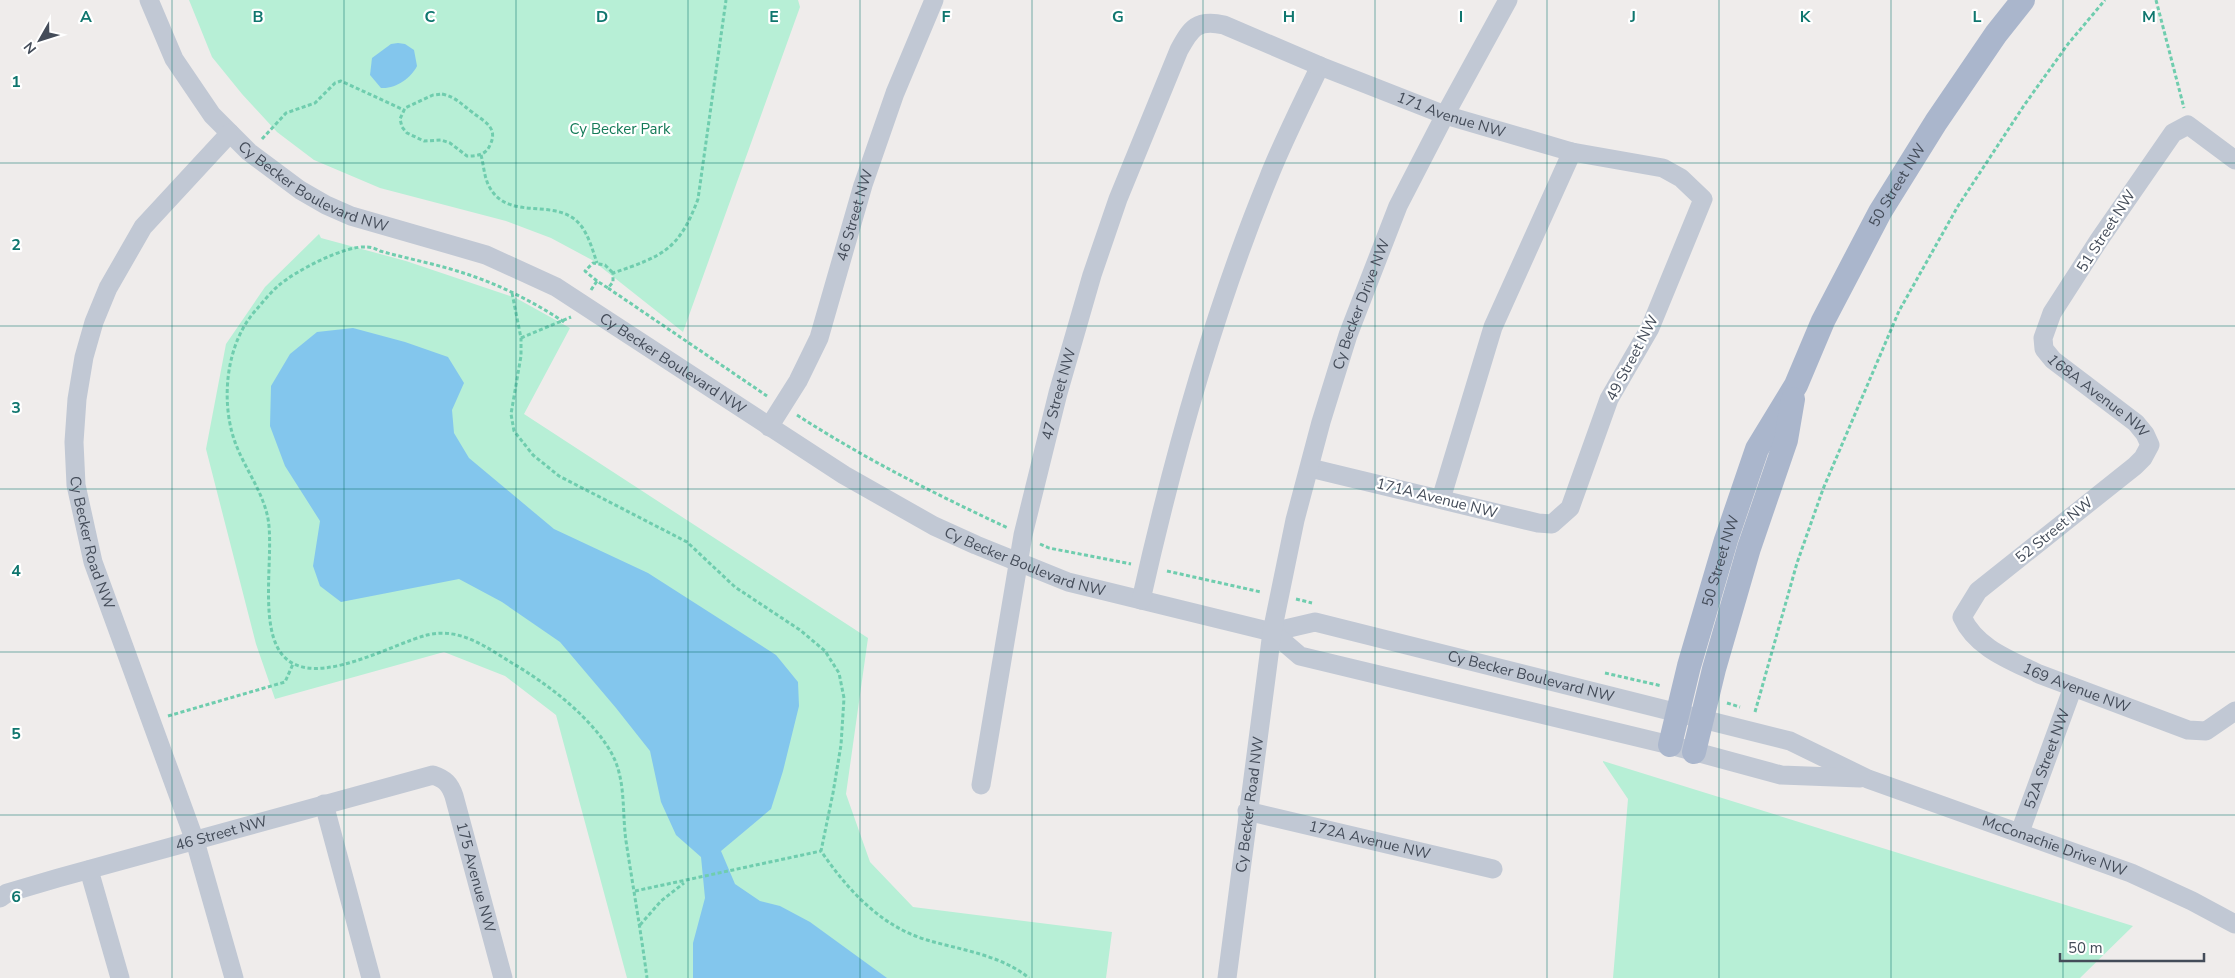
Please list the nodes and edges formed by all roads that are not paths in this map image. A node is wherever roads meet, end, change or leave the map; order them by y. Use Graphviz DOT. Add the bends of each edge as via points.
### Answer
graph roads {
  1 [pos="149,0"];
  2 [pos="934,0"];
  3 [pos="1508,0"];
  4 [pos="2023,0"];
  5 [pos="1199,24"];
  6 [pos="1320,66"];
  7 [pos="1445,115"];
  8 [pos="230,133"];
  9 [pos="1572,152"];
  10 [pos="2235,160"];
  11 [pos="1703,199"];
  12 [pos="2044,349"];
  13 [pos="1796,385"];
  14 [pos="769,427"];
  15 [pos="2150,445"];
  16 [pos="1310,468"];
  17 [pos="1442,499"];
  18 [pos="1562,517"];
  19 [pos="1018,562"];
  20 [pos="1140,600"];
  21 [pos="1962,617"];
  22 [pos="1272,632"];
  23 [pos="2073,687"];
  24 [pos="2235,711"];
  25 [pos="1678,713"];
  26 [pos="1702,719"];
  27 [pos="1790,741"];
  28 [pos="1670,745"];
  29 [pos="1694,752"];
  30 [pos="443,779"];
  31 [pos="1868,779"];
  32 [pos="982,786"];
  33 [pos="324,804"];
  34 [pos="1247,811"];
  35 [pos="2020,832"];
  36 [pos="196,841"];
  37 [pos="1493,869"];
  38 [pos="89,870"];
  39 [pos="0,898"];
  40 [pos="2235,924"];
  41 [pos="120,978"];
  42 [pos="234,978"];
  43 [pos="371,978"];
  44 [pos="503,978"];
  45 [pos="1227,978"];
  1 -- 8 [label="street, Cy Becker Boulevard NW" via="174,58 198,96"];
  2 -- 14 [label="street, 46 Street NW" via="895,93 866,176 819,338 798,381"];
  3 -- 7 [label="street, Cy Becker Drive NW"];
  4 -- 13 [label="main road, 50 Street NW" via="1936,122 1880,212 1820,328"];
  5 -- 6 [label="street, 171 Avenue NW" via="1224,25"];
  5 -- 19 [label="street, 47 Street NW" via="1186,36 1179,50 1118,198 1092,274 1031,498"];
  6 -- 7 [label="street, 171 Avenue NW"];
  6 -- 20 [label="street" via="1268,179 1223,300 1184,426"];
  7 -- 9 [label="street, 171 Avenue NW"];
  7 -- 16 [label="street, Cy Becker Drive NW" via="1398,206 1364,293 1334,381"];
  8 -- 14 [label="street, Cy Becker Boulevard NW" via="249,152 326,206 486,255 583,303"];
  8 -- 36 [label="street, Cy Becker Road NW" via="143,227 124,258 94,322 84,357 74,442 76,485 93,562"];
  9 -- 11 [label="street, 171 Avenue NW" via="1663,168 1681,178"];
  9 -- 17 [label="street" via="1493,327"];
  10 -- 12 [label="street, 51 Street NW" via="2188,125 2173,133 2052,313 2042,338"];
  11 -- 18 [label="street, 49 Street NW" via="1650,328 1609,399 1575,496"];
  12 -- 15 [label="street, 168A Avenue NW" via="2053,360 2136,423"];
  13 -- 25 [label="main road, 50 Street NW" via="1757,449 1726,540"];
  13 -- 26 [label="main road, 50 Street NW" via="1786,440 1749,548"];
  14 -- 19 [label="street, Cy Becker Boulevard NW" via="844,475 934,526"];
  15 -- 21 [label="street, 52 Street NW" via="2135,466 1978,591"];
  16 -- 17 [label="street, 171A Avenue NW"];
  16 -- 22 [label="street, Cy Becker Drive NW" via="1295,520"];
  17 -- 18 [label="street, 171A Avenue NW" via="1538,523 1552,524"];
  19 -- 20 [label="street, Cy Becker Boulevard NW" via="1068,582"];
  19 -- 32 [label="street, 47 Street NW"];
  20 -- 22 [label="street, Cy Becker Boulevard NW"];
  21 -- 23 [label="street, 169 Avenue NW" via="1968,631 1988,648"];
  22 -- 25 [label="street, Cy Becker Boulevard NW" via="1315,622"];
  22 -- 28 [label="street, Cy Becker Boulevard NW" via="1300,656"];
  22 -- 34 [label="street, Cy Becker Road NW"];
  23 -- 24 [label="street, 169 Avenue NW" via="2188,730 2206,731"];
  23 -- 35 [label="street, 52A Street NW"];
  25 -- 26 [label="street, Cy Becker Boulevard NW"];
  25 -- 28 [label="main road, 50 Street NW"];
  26 -- 27 [label="street, Cy Becker Boulevard NW"];
  26 -- 29 [label="main road, 50 Street NW"];
  27 -- 31 [label="street, McConachie Drive NW"];
  28 -- 29 [label="street, McConachie Drive NW"];
  29 -- 31 [label="street, McConachie Drive NW" via="1781,775"];
  30 -- 33 [label="street, 46 Street NW" via="432,775 422,777"];
  30 -- 44 [label="street, 175 Avenue NW" via="454,796"];
  31 -- 35 [label="street, McConachie Drive NW"];
  33 -- 36 [label="street, 46 Street NW"];
  33 -- 43 [label="street"];
  34 -- 37 [label="street, 172A Avenue NW"];
  34 -- 45 [label="street, Cy Becker Road NW"];
  35 -- 40 [label="street, McConachie Drive NW" via="2132,872"];
  36 -- 38 [label="street, 46 Street NW"];
  36 -- 42 [label="street, Cy Becker Road NW"];
  38 -- 39 [label="street, 46 Street NW" via="7,893"];
  38 -- 41 [label="street"];
}
